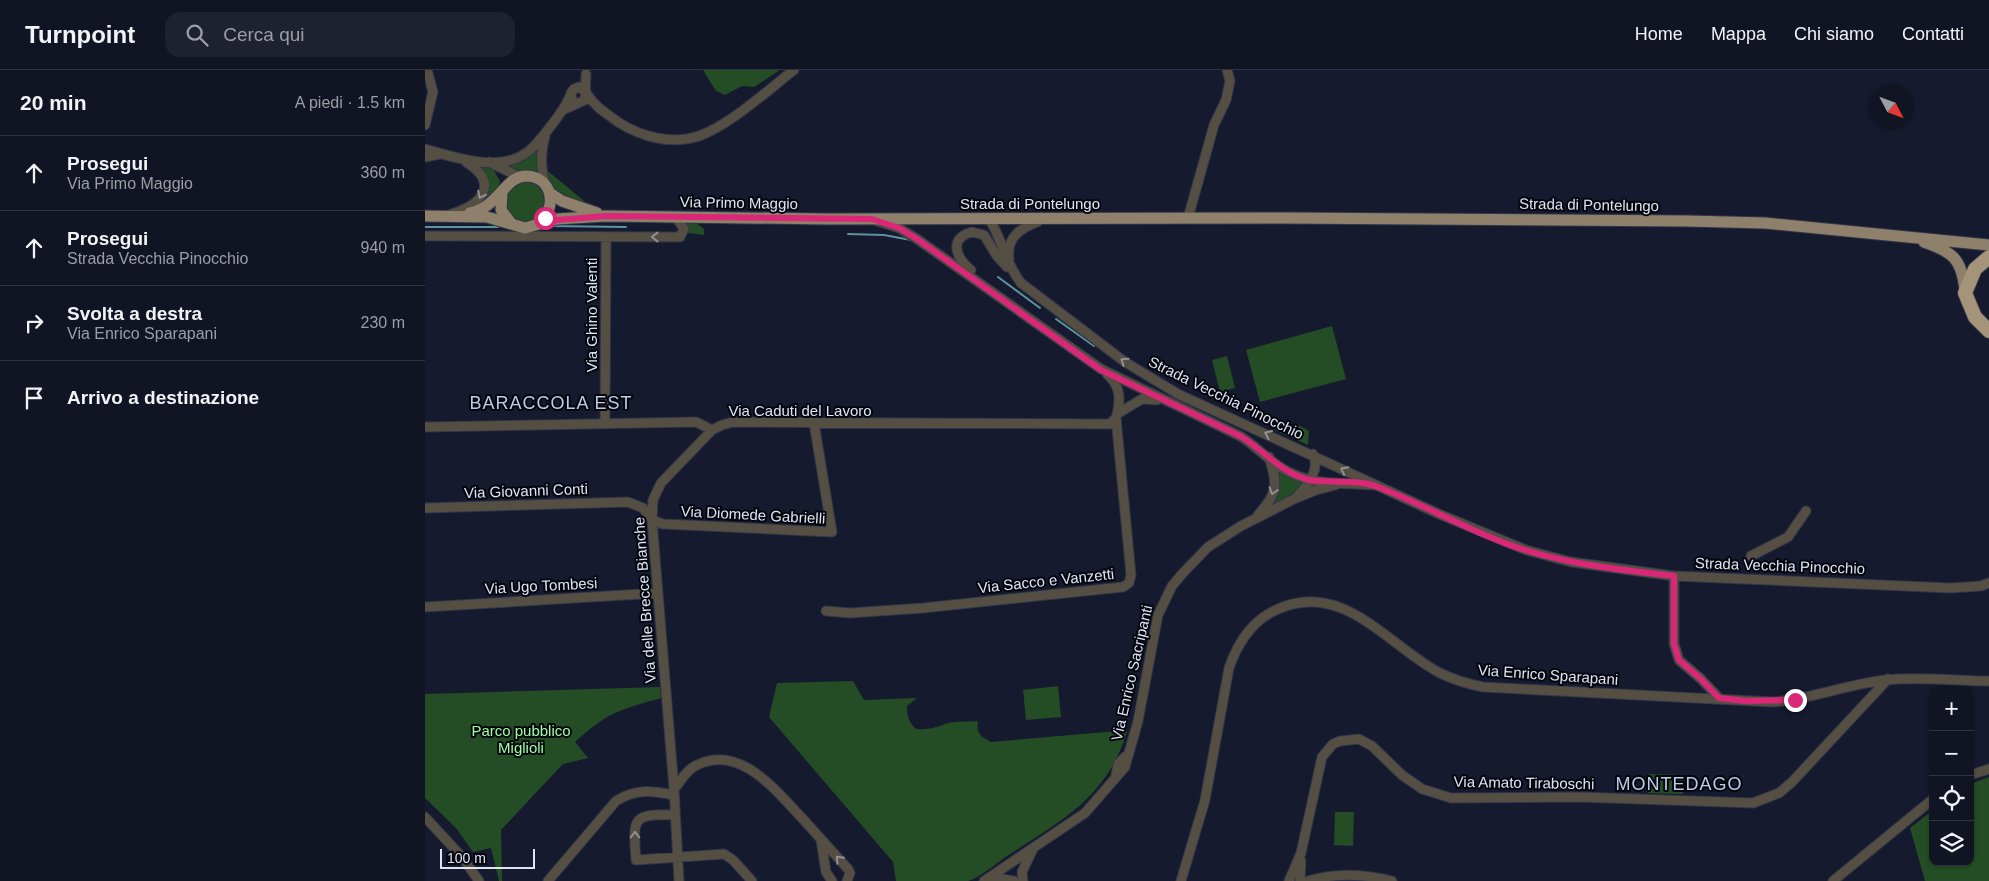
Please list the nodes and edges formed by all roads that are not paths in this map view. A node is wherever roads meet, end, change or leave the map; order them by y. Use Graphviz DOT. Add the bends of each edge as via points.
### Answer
graph roads {
  1 [pos="427,70"];
  2 [pos="794,70"];
  3 [pos="1227,70"];
  4 [pos="587,72"];
  5 [pos="572,92"];
  6 [pos="586,93"];
  7 [pos="579,103"];
  8 [pos="596,106"];
  9 [pos="565,109"];
  10 [pos="425,123"];
  11 [pos="547,131"];
  12 [pos="425,149"];
  13 [pos="441,154"];
  14 [pos="425,156"];
  15 [pos="464,161"];
  16 [pos="489,162"];
  17 [pos="499,168"];
  18 [pos="520,177"];
  19 [pos="547,189"];
  20 [pos="504,190"];
  21 [pos="425,216"];
  22 [pos="449,216"];
  23 [pos="606,216"];
  24 [pos="676,217"];
  25 [pos="1188,218"];
  26 [pos="872,219"];
  27 [pos="989,219"];
  28 [pos="1043,219"];
  29 [pos="511,223"];
  30 [pos="539,224"];
  31 [pos="425,236"];
  32 [pos="1908,236"];
  33 [pos="606,237"];
  34 [pos="1989,245"];
  35 [pos="1989,257"];
  36 [pos="1011,271"];
  37 [pos="985,287"];
  38 [pos="1965,293"];
  39 [pos="1989,331"];
  40 [pos="1101,370"];
  41 [pos="1166,402"];
  42 [pos="1117,416"];
  43 [pos="605,423"];
  44 [pos="814,423"];
  45 [pos="425,427"];
  46 [pos="712,430"];
  47 [pos="1313,454"];
  48 [pos="1269,457"];
  49 [pos="1310,480"];
  50 [pos="1344,483"];
  51 [pos="1376,486"];
  52 [pos="1294,499"];
  53 [pos="653,500"];
  54 [pos="628,502"];
  55 [pos="425,508"];
  56 [pos="1806,511"];
  57 [pos="652,520"];
  58 [pos="1254,520"];
  59 [pos="1751,556"];
  60 [pos="1674,576"];
  61 [pos="1989,583"];
  62 [pos="658,593"];
  63 [pos="425,607"];
  64 [pos="826,611"];
  65 [pos="1888,679"];
  66 [pos="1989,681"];
  67 [pos="1719,698"];
  68 [pos="1989,769"];
  69 [pos="1974,774"];
  70 [pos="674,792"];
  71 [pos="1929,802"];
  72 [pos="675,815"];
  73 [pos="425,817"];
  74 [pos="821,840"];
  75 [pos="1033,850"];
  76 [pos="677,857"];
  77 [pos="1009,865"];
  78 [pos="1298,875"];
  79 [pos="987,879"];
  80 [pos="1312,880"];
  81 [pos="479,881"];
  82 [pos="548,881"];
  83 [pos="679,881"];
  84 [pos="753,881"];
  85 [pos="832,881"];
  86 [pos="847,881"];
  87 [pos="1015,881"];
  88 [pos="1023,881"];
  89 [pos="1181,881"];
  90 [pos="1289,881"];
  91 [pos="1392,881"];
  92 [pos="1833,881"];
  1 -- 10 [label="street" via="433,92"];
  2 -- 8 [label="street" via="755,102 699,136 674,139 634,132"];
  3 -- 25 [label="street" via="1230,81 1226,100 1214,125"];
  4 -- 5 [label="street"];
  4 -- 6 [label="street"];
  5 -- 6 [label="street" via="579,87"];
  5 -- 7 [label="street" via="573,101"];
  5 -- 9 [label="street"];
  6 -- 7 [label="street" via="585,100"];
  6 -- 8 [label="street"];
  7 -- 8 [label="street"];
  7 -- 9 [label="street"];
  9 -- 11 [label="street"];
  11 -- 16 [label="street, Via Primo Maggio" via="525,155"];
  11 -- 19 [label="street" via="541,165"];
  12 -- 13 [label="street"];
  13 -- 14 [label="street"];
  13 -- 15 [label="street"];
  15 -- 16 [label="street, Via Primo Maggio"];
  15 -- 22 [label="street, Via Primo Maggio, one-way" via="475,167 485,186 471,207"];
  16 -- 17 [label="street, Via Primo Maggio"];
  17 -- 18 [label="street, Via Primo Maggio"];
  17 -- 20 [label="street"];
  18 -- 19 [label="main road, Via Primo Maggio" via="533,177"];
  18 -- 20 [label="main road, Via Primo Maggio"];
  19 -- 23 [label="main road, Via Primo Maggio" via="562,201"];
  19 -- 30 [label="main road" via="550,212"];
  20 -- 22 [label="main road, Via Primo Maggio" via="482,210"];
  20 -- 29 [label="main road" via="501,210"];
  21 -- 22 [label="main road, Via Primo Maggio"];
  22 -- 29 [label="main road, Via Primo Maggio" via="487,217"];
  23 -- 24 [label="main road, Via Primo Maggio"];
  23 -- 30 [label="main road, Via Primo Maggio"];
  24 -- 26 [label="main road, Via Primo Maggio"];
  24 -- 33 [label="street, one-way" via="684,229 680,237"];
  25 -- 28 [label="main road, Strada di Pontelungo"];
  25 -- 32 [label="main road, Strada di Pontelungo" via="1687,221 1765,223"];
  26 -- 27 [label="main road, Strada di Pontelungo"];
  26 -- 37 [label="street, Strada Vecchia Pinocchio" via="899,228"];
  27 -- 28 [label="main road, Strada di Pontelungo"];
  27 -- 36 [label="street, Strada Vecchia Pinocchio" via="997,230"];
  28 -- 36 [label="street" via="1018,230 1012,239 1008,250"];
  29 -- 30 [label="main road, Via Primo Maggio" via="525,228"];
  31 -- 33 [label="street"];
  32 -- 34 [label="main road, Strada di Pontelungo"];
  32 -- 38 [label="main road" via="1947,250 1955,258 1964,277"];
  33 -- 43 [label="street, Via Ghino Valenti"];
  35 -- 38 [label="highway" via="1975,269"];
  36 -- 37 [label="street" via="984,235 967,233 957,243 957,256"];
  47 -- 36 [label="street, Strada Vecchia Pinocchio, one-way" via="1178,394 1148,377 1048,304"];
  37 -- 40 [label="street, Strada Vecchia Pinocchio"];
  38 -- 39 [label="highway" via="1975,317"];
  40 -- 41 [label="street, Strada Vecchia Pinocchio"];
  40 -- 42 [label="street, Via Sacco e Vanzetti" via="1119,388"];
  41 -- 42 [label="street" via="1142,399"];
  41 -- 48 [label="street, Strada Vecchia Pinocchio" via="1240,436"];
  42 -- 44 [label="street, Via Caduti del Lavoro" via="1110,424"];
  42 -- 64 [label="street, Via Sacco e Vanzetti" via="1131,575 1129,583 1123,587 923,608 850,613"];
  43 -- 45 [label="street, Via Caduti del Lavoro"];
  43 -- 46 [label="street, Via Caduti del Lavoro" via="696,422"];
  44 -- 46 [label="street, Via Caduti del Lavoro" via="733,422"];
  44 -- 57 [label="street, Via Diomede Gabrielli" via="832,532 663,524"];
  46 -- 53 [label="street, Via delle Brecce Bianche" via="661,483"];
  47 -- 49 [label="street, Strada Vecchia Pinocchio" via="1316,465"];
  51 -- 47 [label="street, Strada Vecchia Pinocchio, one-way"];
  48 -- 49 [label="street, Strada Vecchia Pinocchio" via="1289,472"];
  48 -- 58 [label="street, Via Enrico Sacripanti, one-way" via="1276,484 1268,504"];
  49 -- 50 [label="street, Strada Vecchia Pinocchio"];
  49 -- 52 [label="street, Via Enrico Sacripanti"];
  50 -- 51 [label="street, Strada Vecchia Pinocchio"];
  50 -- 52 [label="street, Via Enrico Sacripanti"];
  51 -- 60 [label="street, Strada Vecchia Pinocchio" via="1526,550 1571,562"];
  52 -- 58 [label="street, Via Enrico Sacripanti"];
  53 -- 54 [label="street, Via Giovanni Conti"];
  53 -- 57 [label="street, Via delle Brecce Bianche"];
  54 -- 55 [label="street, Via Giovanni Conti"];
  54 -- 57 [label="street" via="643,508"];
  56 -- 59 [label="street" via="1788,537"];
  57 -- 62 [label="street, Via delle Brecce Bianche"];
  58 -- 75 [label="street, Via Enrico Sacripanti" via="1208,547 1177,580 1164,601 1153,631 1135,735 1126,756 1117,766 1116,775 1085,813"];
  60 -- 61 [label="street, Strada Vecchia Pinocchio" via="1950,588"];
  60 -- 67 [label="street" via="1674,644 1679,660"];
  62 -- 63 [label="street, Via Ugo Tombesi"];
  62 -- 70 [label="street, Via delle Brecce Bianche"];
  65 -- 66 [label="street, Via Enrico Sparapani"];
  65 -- 67 [label="street, Via Enrico Sparapani" via="1853,684 1795,700"];
  65 -- 78 [label="street, Via Amato Tiraboschi" via="1792,782 1779,793 1753,803 1579,797 1451,798 1422,789 1402,776 1365,742 1340,741 1322,757"];
  67 -- 89 [label="street, Via Enrico Sparapani" via="1483,687 1438,672 1341,606 1310,602 1283,607 1255,624 1243,638 1229,668 1205,800"];
  68 -- 69 [label="street"];
  70 -- 72 [label="street, Via delle Brecce Bianche"];
  70 -- 74 [label="street" via="697,765 711,760 735,763 763,777"];
  70 -- 82 [label="street" via="639,790 616,801"];
  71 -- 92 [label="street"];
  72 -- 76 [label="street, Via delle Brecce Bianche"];
  76 -- 72 [label="street, one-way" via="636,860 634,834 635,825 642,817"];
  73 -- 81 [label="street"];
  74 -- 85 [label="street" via="826,872"];
  86 -- 74 [label="street, one-way" via="848,869"];
  75 -- 77 [label="street, Via Enrico Sacripanti"];
  75 -- 88 [label="street" via="1022,872"];
  76 -- 83 [label="street, Via delle Brecce Bianche"];
  76 -- 84 [label="street" via="724,854"];
  77 -- 79 [label="street, Via Enrico Sacripanti"];
  77 -- 87 [label="street"];
  77 -- 88 [label="street"];
  78 -- 80 [label="street"];
  78 -- 90 [label="street, Via Amato Tiraboschi"];
  79 -- 87 [label="street"];
  80 -- 91 [label="street" via="1355,875"];
}
